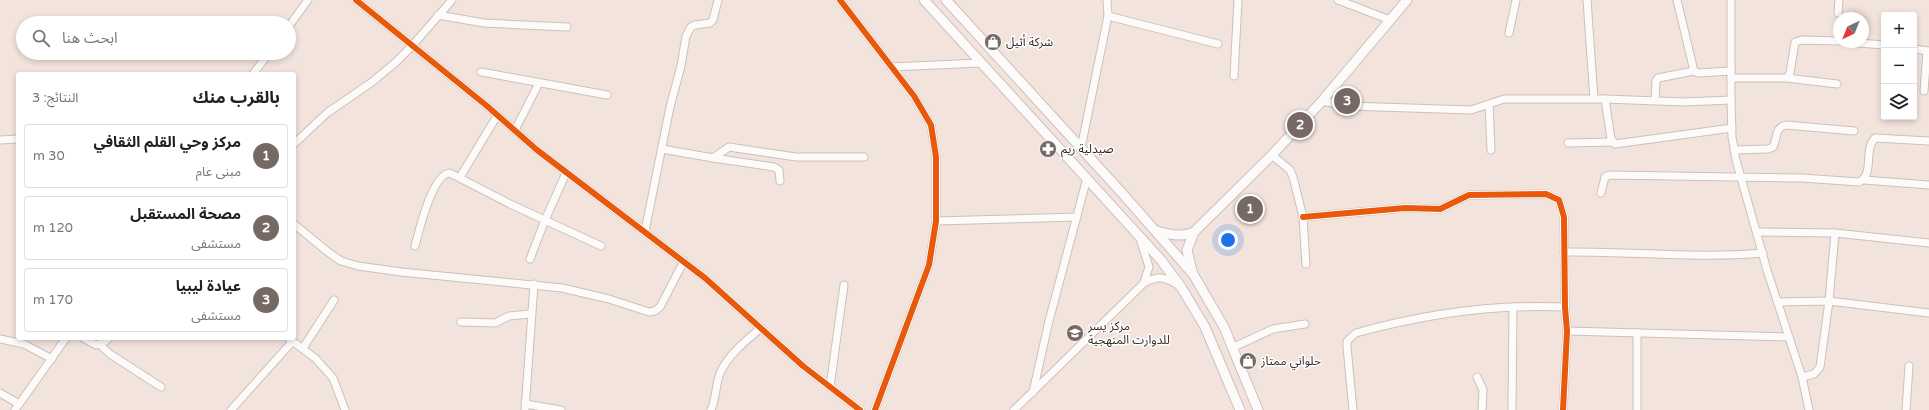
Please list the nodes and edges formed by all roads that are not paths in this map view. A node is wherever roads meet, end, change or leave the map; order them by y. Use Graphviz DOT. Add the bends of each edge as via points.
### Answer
graph roads {
  1 [pos="308,0"];
  2 [pos="356,0"];
  3 [pos="452,0"];
  4 [pos="718,0"];
  5 [pos="840,0"];
  6 [pos="925,0"];
  7 [pos="946,0"];
  8 [pos="1106,0"];
  9 [pos="1238,0"];
  10 [pos="1338,0"];
  11 [pos="1407,0"];
  12 [pos="1516,0"];
  13 [pos="1586,0"];
  14 [pos="1677,0"];
  15 [pos="1731,0"];
  16 [pos="1839,0"];
  17 [pos="1838,12"];
  18 [pos="296,16"];
  19 [pos="438,16"];
  20 [pos="1108,16"];
  21 [pos="1390,20"];
  22 [pos="567,27"];
  23 [pos="1509,33"];
  24 [pos="1833,41"];
  25 [pos="1218,44"];
  26 [pos="1869,44"];
  27 [pos="1881,45"];
  28 [pos="412,46"];
  29 [pos="1917,49"];
  30 [pos="1928,51"];
  31 [pos="264,60"];
  32 [pos="980,63"];
  33 [pos="891,67"];
  34 [pos="1694,71"];
  35 [pos="1731,71"];
  36 [pos="255,72"];
  37 [pos="481,72"];
  38 [pos="1234,76"];
  39 [pos="1731,78"];
  40 [pos="1787,78"];
  41 [pos="539,83"];
  42 [pos="1837,84"];
  43 [pos="1924,90"];
  44 [pos="607,95"];
  45 [pos="1594,99"];
  46 [pos="1605,99"];
  47 [pos="1655,100"];
  48 [pos="1731,100"];
  49 [pos="1322,101"];
  50 [pos="1489,104"];
  51 [pos="497,116"];
  52 [pos="1732,128"];
  53 [pos="515,130"];
  54 [pos="1854,131"];
  55 [pos="16,139"];
  56 [pos="0,140"];
  57 [pos="1929,141"];
  58 [pos="296,142"];
  59 [pos="1612,142"];
  60 [pos="1568,143"];
  61 [pos="1081,148"];
  62 [pos="662,149"];
  63 [pos="1491,150"];
  64 [pos="1734,150"];
  65 [pos="1272,155"];
  66 [pos="864,157"];
  67 [pos="712,158"];
  68 [pos="566,173"];
  69 [pos="460,177"];
  70 [pos="1087,178"];
  71 [pos="1740,178"];
  72 [pos="1864,180"];
  73 [pos="780,181"];
  74 [pos="1929,185"];
  75 [pos="1601,193"];
  76 [pos="1077,217"];
  77 [pos="1303,217"];
  78 [pos="545,220"];
  79 [pos="936,221"];
  80 [pos="296,226"];
  81 [pos="645,231"];
  82 [pos="1156,231"];
  83 [pos="1137,232"];
  84 [pos="1194,232"];
  85 [pos="1757,232"];
  86 [pos="1835,233"];
  87 [pos="1929,243"];
  88 [pos="415,246"];
  89 [pos="601,246"];
  90 [pos="1564,252"];
  91 [pos="1762,253"];
  92 [pos="530,259"];
  93 [pos="684,261"];
  94 [pos="1306,264"];
  95 [pos="1193,274"];
  96 [pos="1144,282"];
  97 [pos="534,284"];
  98 [pos="844,285"];
  99 [pos="1181,287"];
  100 [pos="334,300"];
  101 [pos="1829,301"];
  102 [pos="1778,302"];
  103 [pos="1513,307"];
  104 [pos="1565,307"];
  105 [pos="1929,313"];
  106 [pos="530,314"];
  107 [pos="462,322"];
  108 [pos="1305,324"];
  109 [pos="761,328"];
  110 [pos="1567,331"];
  111 [pos="1637,333"];
  112 [pos="1789,337"];
  113 [pos="0,339"];
  114 [pos="65,340"];
  115 [pos="86,340"];
  116 [pos="106,340"];
  117 [pos="290,340"];
  118 [pos="99,344"];
  119 [pos="1234,347"];
  120 [pos="303,348"];
  121 [pos="52,359"];
  122 [pos="1910,366"];
  123 [pos="1477,377"];
  124 [pos="1802,377"];
  125 [pos="162,387"];
  126 [pos="830,387"];
  127 [pos="1033,392"];
  128 [pos="0,393"];
  129 [pos="17,407"];
  130 [pos="525,407"];
  131 [pos="230,410"];
  132 [pos="344,410"];
  133 [pos="561,410"];
  134 [pos="711,410"];
  135 [pos="860,410"];
  136 [pos="875,410"];
  137 [pos="1014,410"];
  138 [pos="1240,410"];
  139 [pos="1258,410"];
  140 [pos="1353,410"];
  141 [pos="1482,410"];
  142 [pos="1512,410"];
  143 [pos="1563,410"];
  144 [pos="1637,410"];
  145 [pos="1809,410"];
  146 [pos="1906,410"];
  1 -- 18 [label="street"];
  2 -- 28 [label="street"];
  3 -- 19 [label="street"];
  4 -- 62 [label="street" via="713,20 695,24 686,36"];
  5 -- 33 [label="street"];
  6 -- 32 [label="main road"];
  7 -- 61 [label="main road"];
  8 -- 20 [label="street"];
  9 -- 38 [label="street"];
  10 -- 21 [label="street"];
  11 -- 21 [label="main road"];
  12 -- 23 [label="street"];
  13 -- 45 [label="street"];
  14 -- 34 [label="street"];
  15 -- 35 [label="street"];
  16 -- 17 [label="street"];
  19 -- 22 [label="street" via="484,23"];
  19 -- 28 [label="street"];
  20 -- 25 [label="street"];
  20 -- 61 [label="street"];
  21 -- 49 [label="main road"];
  24 -- 40 [label="street" via="1795,42"];
  26 -- 27 [label="street"];
  28 -- 51 [label="street"];
  28 -- 58 [label="street" via="372,82 326,113"];
  29 -- 30 [label="street"];
  30 -- 43 [label="street"];
  31 -- 36 [label="street"];
  32 -- 33 [label="street"];
  32 -- 70 [label="main road"];
  33 -- 79 [label="street" via="914,96 931,125 936,157"];
  34 -- 35 [label="street"];
  34 -- 47 [label="street" via="1658,78"];
  35 -- 39 [label="street"];
  37 -- 41 [label="street"];
  39 -- 40 [label="street"];
  39 -- 48 [label="street"];
  40 -- 42 [label="street"];
  41 -- 44 [label="street"];
  41 -- 53 [label="street"];
  45 -- 46 [label="street"];
  45 -- 50 [label="street" via="1504,99"];
  46 -- 47 [label="street"];
  46 -- 59 [label="street"];
  47 -- 48 [label="street"];
  48 -- 52 [label="street"];
  49 -- 50 [label="street" via="1348,106 1470,110"];
  49 -- 65 [label="main road"];
  50 -- 63 [label="street"];
  51 -- 53 [label="street"];
  51 -- 69 [label="street"];
  52 -- 59 [label="street" via="1625,144"];
  52 -- 64 [label="street"];
  53 -- 68 [label="street"];
  54 -- 64 [label="street" via="1786,125 1777,131 1773,147"];
  55 -- 56 [label="street"];
  57 -- 72 [label="street" via="1875,138 1869,148"];
  59 -- 60 [label="street"];
  61 -- 82 [label="main road"];
  62 -- 67 [label="street"];
  62 -- 81 [label="street"];
  64 -- 71 [label="street"];
  65 -- 77 [label="street" via="1290,170"];
  65 -- 84 [label="main road"];
  66 -- 67 [label="street" via="796,157 729,147"];
  67 -- 73 [label="street" via="774,167 780,170"];
  68 -- 78 [label="street"];
  68 -- 81 [label="street"];
  69 -- 78 [label="street"];
  69 -- 88 [label="street" via="448,174 441,178 426,209"];
  70 -- 76 [label="street"];
  70 -- 83 [label="main road"];
  71 -- 72 [label="street" via="1802,178 1859,182"];
  71 -- 75 [label="street" via="1609,175 1603,181"];
  71 -- 85 [label="street"];
  72 -- 74 [label="street"];
  76 -- 79 [label="street"];
  76 -- 127 [label="street"];
  77 -- 90 [label="street" via="1405,208 1440,209 1469,195 1546,194 1559,200 1562,207 1565,225"];
  77 -- 94 [label="street"];
  78 -- 89 [label="street"];
  78 -- 92 [label="street"];
  79 -- 136 [label="street" via="930,265"];
  80 -- 97 [label="street" via="328,252 342,261 358,266"];
  81 -- 93 [label="street"];
  82 -- 84 [label="main road" via="1176,236 1186,236"];
  82 -- 95 [label="main road"];
  83 -- 96 [label="street" via="1148,263"];
  83 -- 99 [label="main road"];
  84 -- 95 [label="main road" via="1187,250"];
  85 -- 86 [label="street"];
  85 -- 91 [label="street"];
  86 -- 87 [label="street"];
  86 -- 101 [label="street"];
  90 -- 91 [label="street" via="1705,256"];
  90 -- 104 [label="street"];
  91 -- 102 [label="street"];
  93 -- 97 [label="street" via="663,302 655,311 649,312 609,299"];
  93 -- 109 [label="street"];
  95 -- 119 [label="main road"];
  96 -- 99 [label="street" via="1164,277"];
  96 -- 127 [label="street"];
  97 -- 106 [label="street"];
  98 -- 126 [label="street"];
  99 -- 138 [label="main road" via="1205,327"];
  100 -- 120 [label="street"];
  101 -- 102 [label="street"];
  101 -- 105 [label="street"];
  101 -- 124 [label="street" via="1820,367 1814,374"];
  102 -- 112 [label="street"];
  103 -- 104 [label="street"];
  103 -- 140 [label="street" via="1436,314 1378,326 1351,336 1347,341 1347,347"];
  103 -- 142 [label="street"];
  104 -- 110 [label="street"];
  106 -- 107 [label="street" via="509,316 495,323"];
  106 -- 130 [label="street"];
  108 -- 119 [label="street" via="1273,328"];
  109 -- 126 [label="street"];
  109 -- 134 [label="street" via="730,356 721,371"];
  110 -- 111 [label="street"];
  110 -- 143 [label="street"];
  111 -- 112 [label="street"];
  111 -- 144 [label="street"];
  112 -- 124 [label="street"];
  113 -- 121 [label="street" via="24,344"];
  114 -- 121 [label="street"];
  115 -- 118 [label="street"];
  116 -- 118 [label="street"];
  117 -- 120 [label="street"];
  117 -- 131 [label="street"];
  118 -- 125 [label="street" via="110,354"];
  119 -- 139 [label="main road"];
  120 -- 132 [label="street" via="333,378"];
  121 -- 129 [label="street"];
  122 -- 146 [label="street"];
  123 -- 141 [label="street" via="1483,390"];
  124 -- 145 [label="street"];
  126 -- 135 [label="street"];
  127 -- 137 [label="street"];
  128 -- 129 [label="street"];
  130 -- 133 [label="street"];
}
